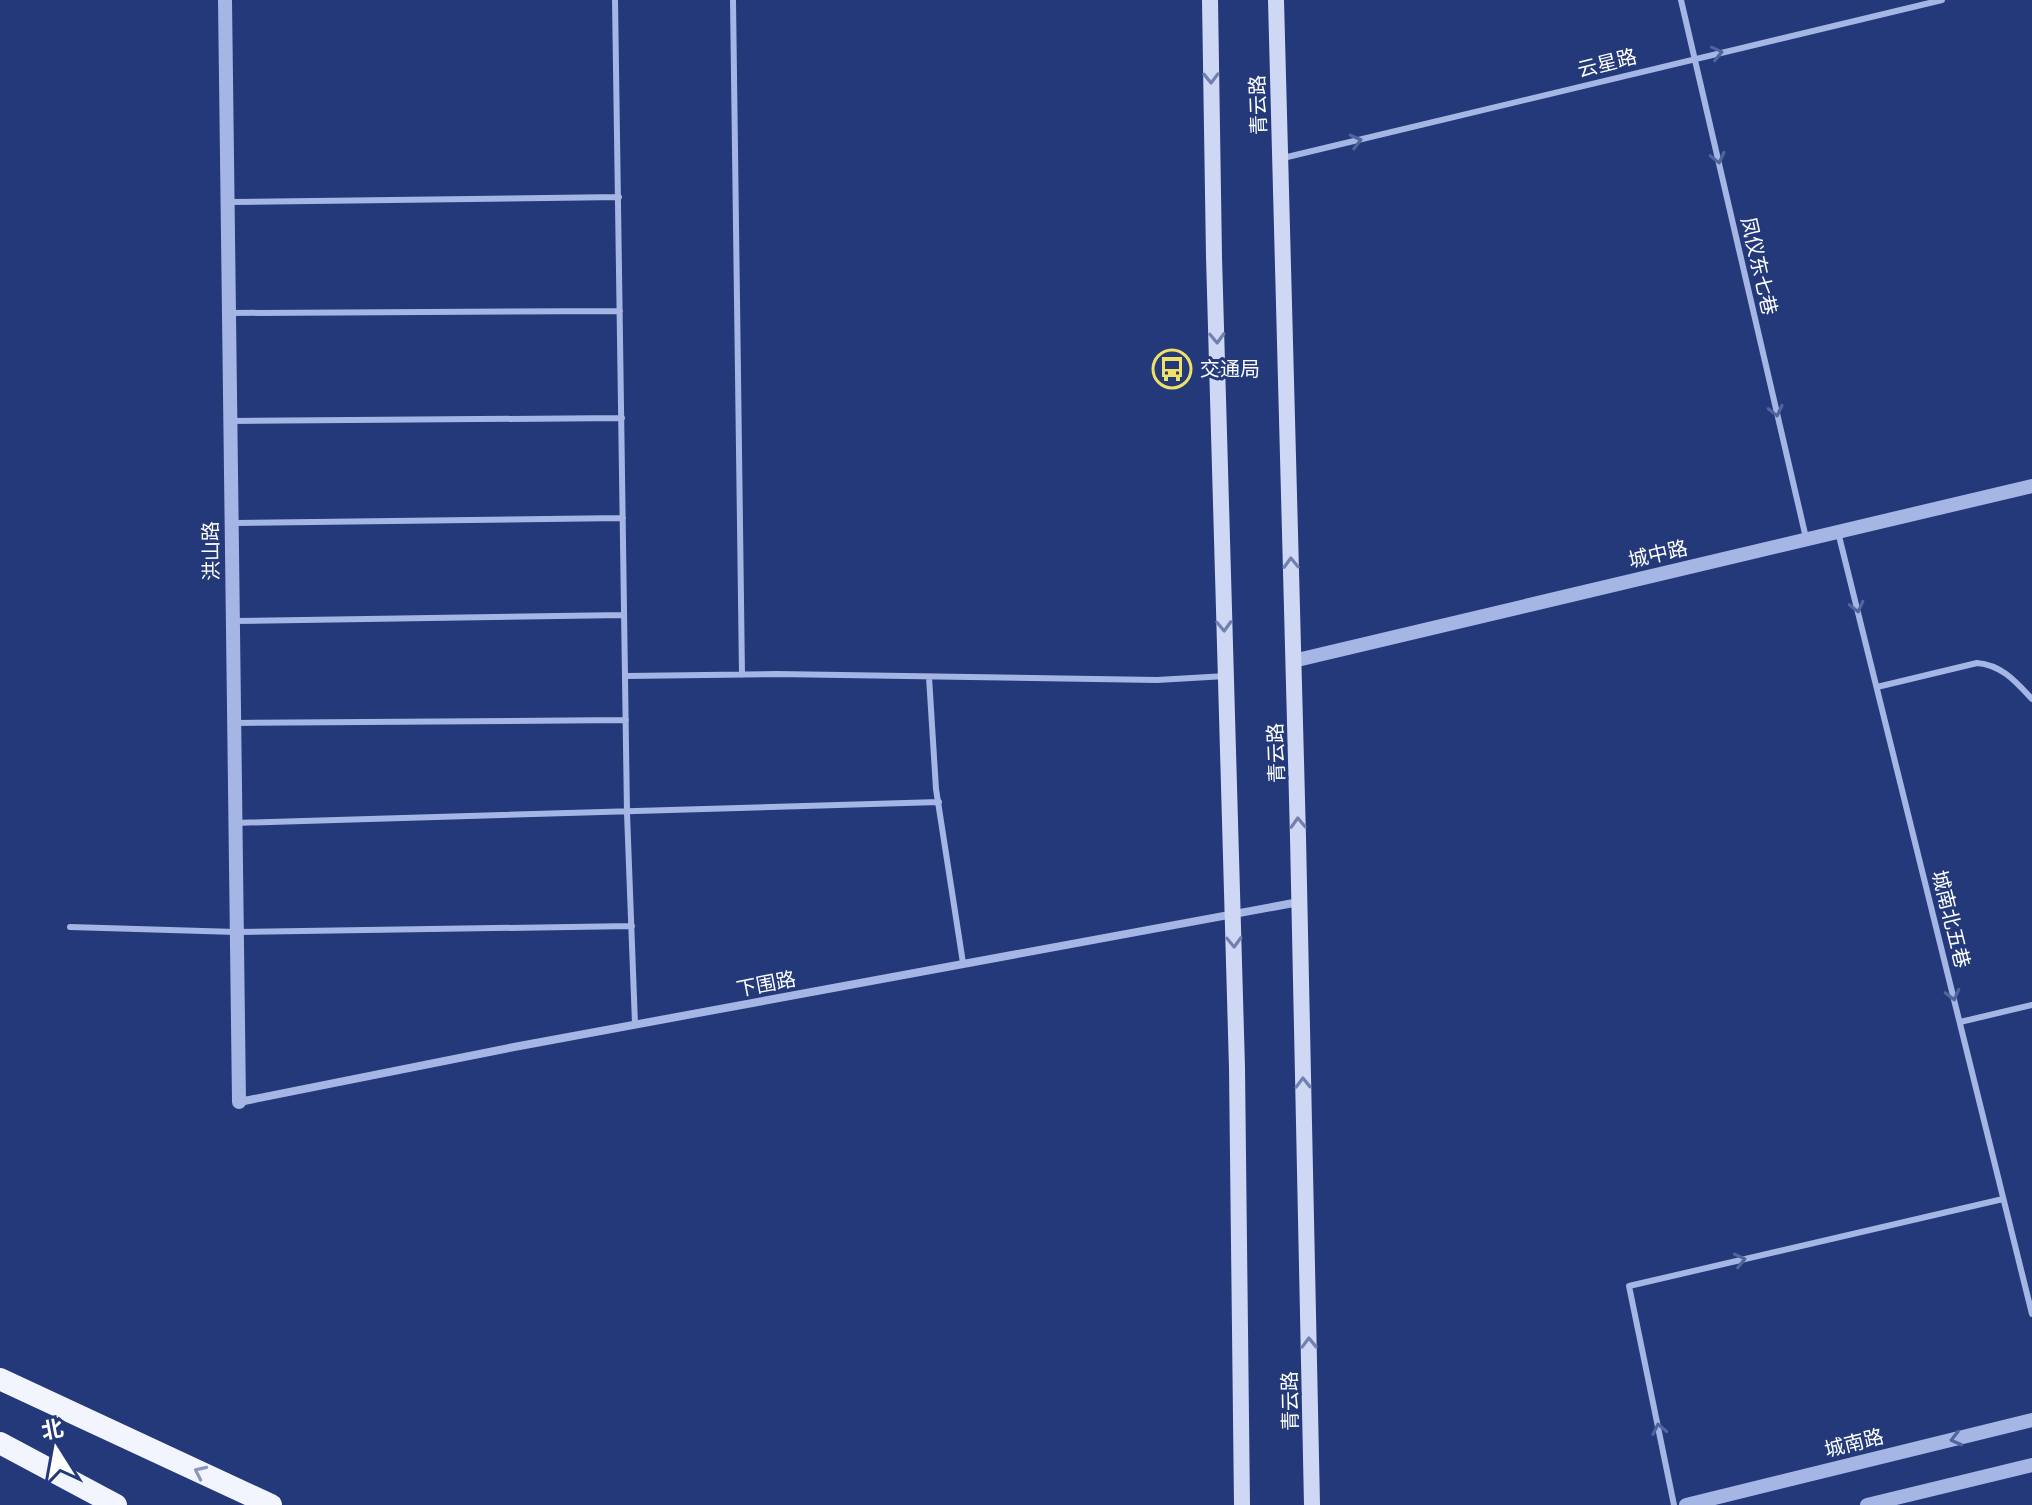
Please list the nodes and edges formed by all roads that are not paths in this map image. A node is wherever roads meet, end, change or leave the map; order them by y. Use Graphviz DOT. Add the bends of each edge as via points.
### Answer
graph roads {
  1 [pos="225,0"];
  2 [pos="615,0"];
  3 [pos="733,0"];
  4 [pos="1210,0"];
  5 [pos="1276,0"];
  6 [pos="1681,0"];
  7 [pos="1942,0"];
  8 [pos="1694,58"];
  9 [pos="1280,159"];
  10 [pos="619,197"];
  11 [pos="227,202"];
  12 [pos="620,311"];
  13 [pos="228,313"];
  14 [pos="622,418"];
  15 [pos="229,421"];
  16 [pos="2032,486"];
  17 [pos="623,518"];
  18 [pos="231,523"];
  19 [pos="1838,532"];
  20 [pos="1806,539"];
  21 [pos="624,615"];
  22 [pos="233,621"];
  23 [pos="1293,661"];
  24 [pos="742,675"];
  25 [pos="626,676"];
  26 [pos="1226,676"];
  27 [pos="929,677"];
  28 [pos="1877,687"];
  29 [pos="2032,699"];
  30 [pos="626,720"];
  31 [pos="234,723"];
  32 [pos="939,802"];
  33 [pos="627,813"];
  34 [pos="235,823"];
  35 [pos="1300,902"];
  36 [pos="1233,913"];
  37 [pos="632,926"];
  38 [pos="70,927"];
  39 [pos="236,932"];
  40 [pos="963,963"];
  41 [pos="2032,1005"];
  42 [pos="1960,1022"];
  43 [pos="635,1024"];
  44 [pos="239,1102"];
  45 [pos="2003,1199"];
  46 [pos="2032,1314"];
  47 [pos="0,1379"];
  48 [pos="2032,1420"];
  49 [pos="0,1443"];
  50 [pos="2032,1465"];
  51 [pos="116,1505"];
  52 [pos="271,1505"];
  53 [pos="1242,1505"];
  54 [pos="1312,1505"];
  55 [pos="1674,1505"];
  56 [pos="1686,1505"];
  57 [pos="1867,1505"];
  1 -- 11 [label="street, 洪山路"];
  2 -- 10 [label="lane"];
  3 -- 24 [label="lane"];
  4 -- 26 [label="main road, one-way"];
  5 -- 9 [label="main road, 青云路"];
  6 -- 8 [label="lane, 凤仪东七巷"];
  8 -- 7 [label="lane, 云星路, one-way"];
  9 -- 8 [label="lane, 云星路, one-way"];
  8 -- 20 [label="lane, 凤仪东七巷, one-way"];
  23 -- 9 [label="main road, 青云路, one-way"];
  10 -- 11 [label="lane"];
  10 -- 12 [label="lane"];
  11 -- 13 [label="street, 洪山路"];
  12 -- 13 [label="lane"];
  12 -- 14 [label="lane"];
  13 -- 15 [label="street, 洪山路"];
  14 -- 15 [label="lane"];
  14 -- 17 [label="lane"];
  15 -- 18 [label="street, 洪山路"];
  16 -- 19 [label="street, 城中路"];
  17 -- 18 [label="lane"];
  17 -- 21 [label="lane"];
  18 -- 22 [label="street, 洪山路"];
  19 -- 20 [label="street, 城中路"];
  19 -- 28 [label="lane, 城南北五巷, one-way"];
  20 -- 23 [label="street, 城中路"];
  21 -- 22 [label="lane"];
  21 -- 25 [label="lane"];
  22 -- 31 [label="street, 洪山路"];
  35 -- 23 [label="main road, 青云路, one-way"];
  24 -- 25 [label="lane"];
  24 -- 27 [label="lane"];
  25 -- 30 [label="lane"];
  26 -- 27 [label="lane"];
  26 -- 36 [label="main road"];
  27 -- 32 [label="lane"];
  28 -- 29 [label="lane" via="1977,663 1993,665"];
  28 -- 42 [label="lane, 城南北五巷, one-way"];
  30 -- 31 [label="lane"];
  30 -- 33 [label="lane"];
  31 -- 34 [label="street, 洪山路"];
  32 -- 33 [label="lane"];
  32 -- 40 [label="lane"];
  33 -- 34 [label="lane"];
  33 -- 37 [label="lane"];
  34 -- 39 [label="street, 洪山路"];
  35 -- 36 [label="street, 下围路"];
  54 -- 35 [label="main road, 青云路, one-way"];
  36 -- 40 [label="street, 下围路"];
  36 -- 53 [label="main road, one-way"];
  37 -- 39 [label="lane"];
  37 -- 43 [label="lane"];
  38 -- 39 [label="lane"];
  39 -- 44 [label="street, 洪山路"];
  40 -- 43 [label="street, 下围路"];
  41 -- 42 [label="lane"];
  42 -- 45 [label="lane, 城南北五巷"];
  43 -- 44 [label="street, 下围路"];
  45 -- 46 [label="lane, 城南北五巷"];
  55 -- 45 [label="lane, one-way" via="1629,1286"];
  52 -- 47 [label="highway, one-way"];
  48 -- 56 [label="street, 城南路, one-way"];
  49 -- 51 [label="highway"];
  50 -- 57 [label="street"];
}
